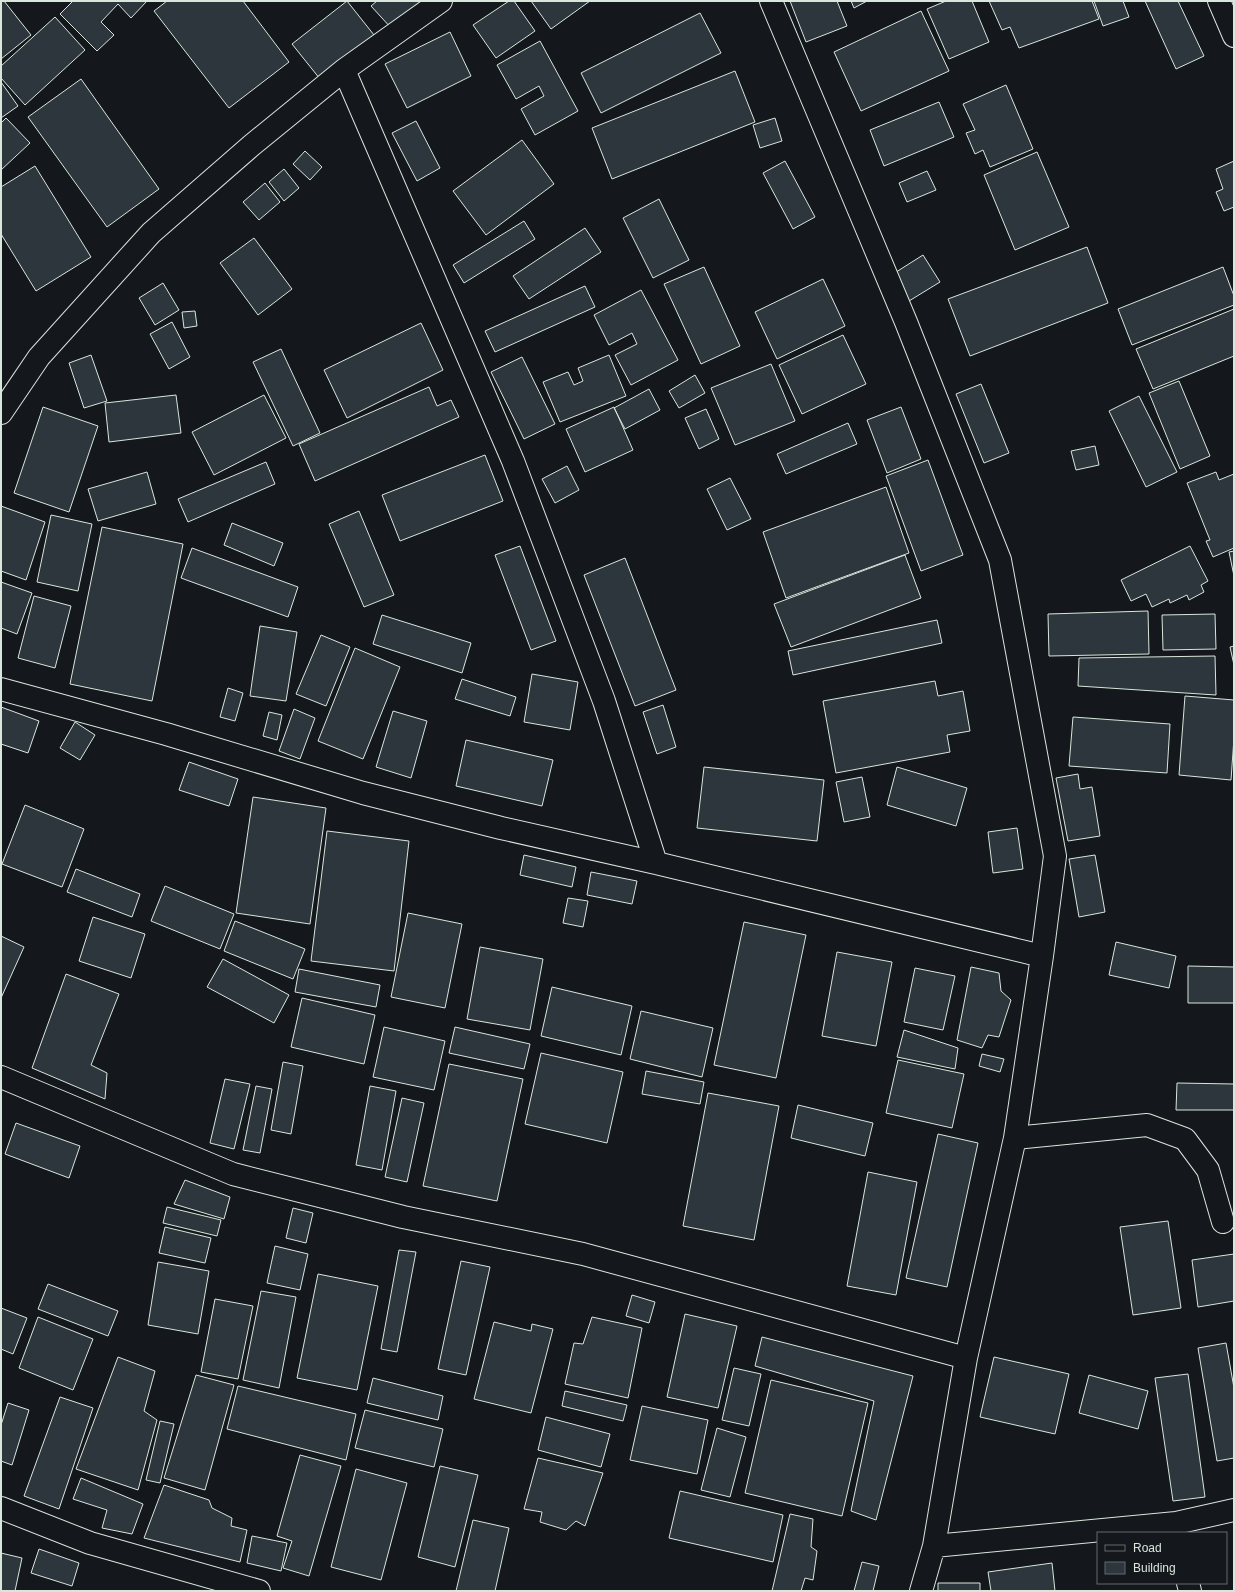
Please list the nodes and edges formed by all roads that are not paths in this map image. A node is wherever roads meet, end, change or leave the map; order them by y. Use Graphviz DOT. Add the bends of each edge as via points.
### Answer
graph roads {
  1 [pos="441,1"];
  2 [pos="771,1"];
  3 [pos="1219,1"];
  4 [pos="1234,36"];
  5 [pos="344,70"];
  6 [pos="1,413"];
  7 [pos="1,689"];
  8 [pos="656,863"];
  9 [pos="1042,956"];
  10 [pos="1,1077"];
  11 [pos="1015,1138"];
  12 [pos="1223,1222"];
  13 [pos="966,1358"];
  14 [pos="1,1508"];
  15 [pos="1234,1510"];
  16 [pos="1177,1528"];
  17 [pos="1123,1532"];
  18 [pos="1097,1534"];
  19 [pos="934,1546"];
  20 [pos="259,1591"];
  21 [pos="921,1591"];
  1 -- 5 [label="street"];
  2 -- 9 [label="street" via="906,322 1000,560 1054,856"];
  3 -- 4 [label="street"];
  5 -- 6 [label="street" via="252,145 151,233 38,357"];
  5 -- 8 [label="street" via="513,461 604,701"];
  7 -- 8 [label="street" via="166,734 363,793"];
  8 -- 9 [label="street"];
  9 -- 11 [label="street"];
  10 -- 13 [label="street" via="233,1174 403,1217 583,1254"];
  11 -- 12 [label="street" via="1147,1124 1185,1139 1208,1170"];
  11 -- 13 [label="street"];
  13 -- 19 [label="street"];
  14 -- 20 [label="street" via="90,1543"];
  15 -- 16 [label="street"];
  16 -- 17 [label="street"];
  18 -- 19 [label="street"];
  19 -- 21 [label="street"];
}
